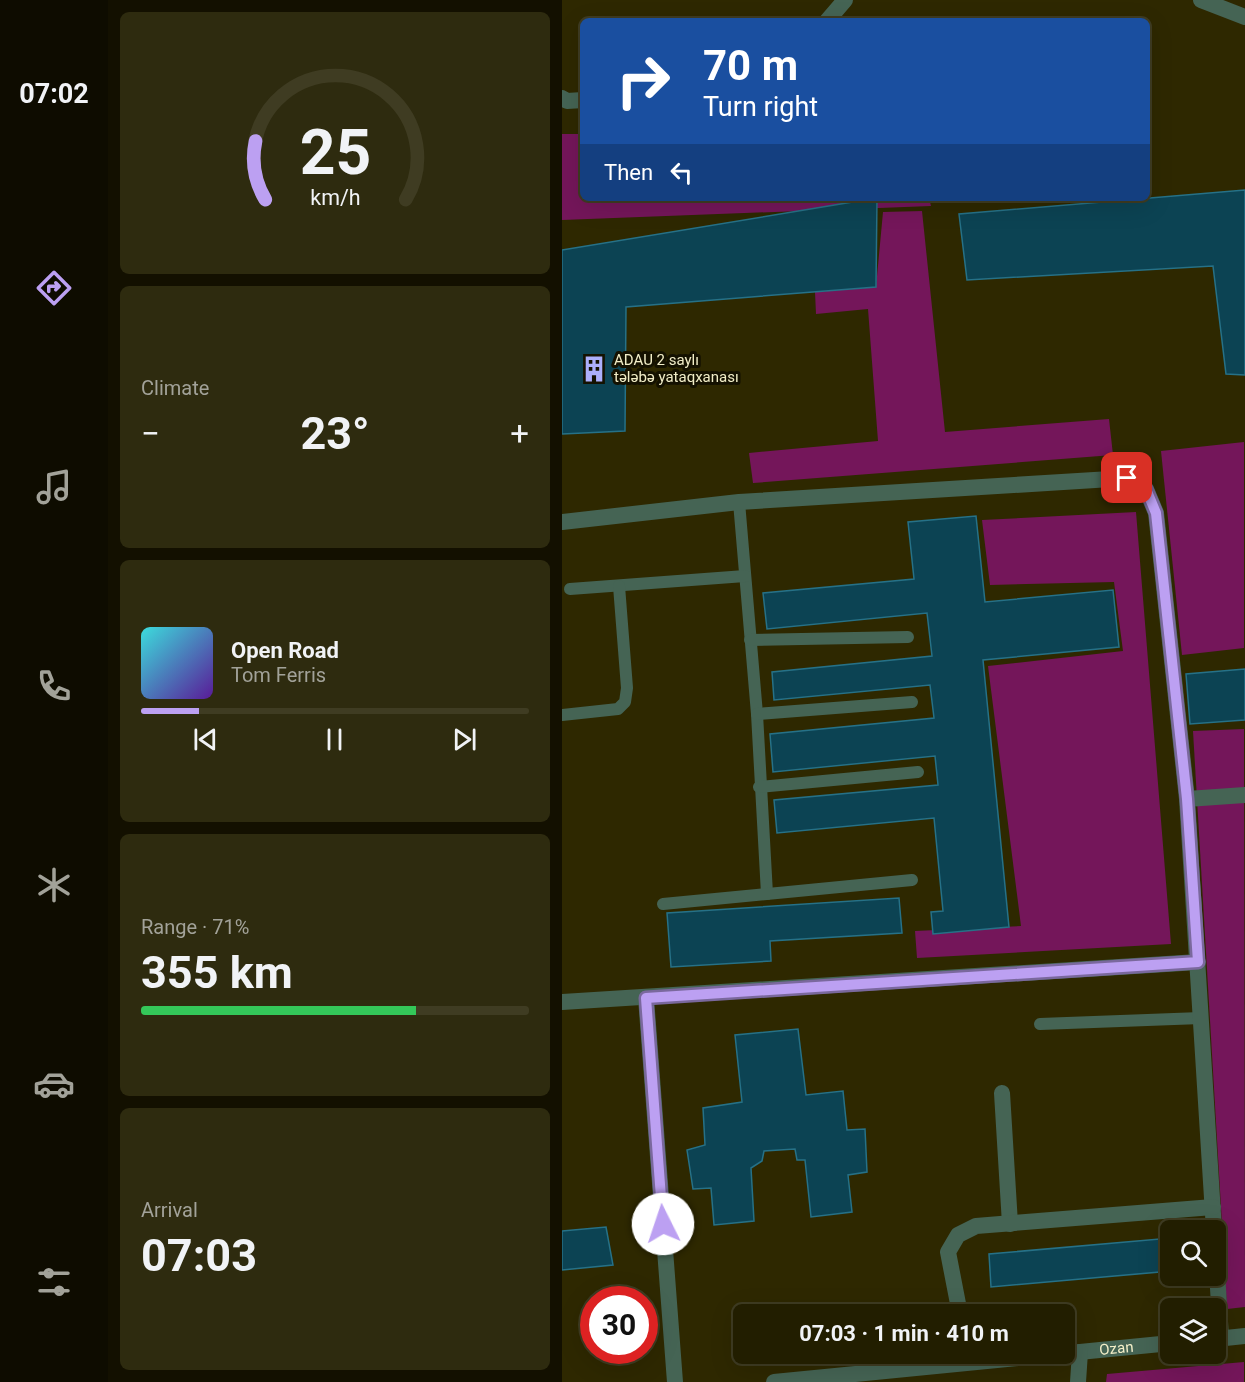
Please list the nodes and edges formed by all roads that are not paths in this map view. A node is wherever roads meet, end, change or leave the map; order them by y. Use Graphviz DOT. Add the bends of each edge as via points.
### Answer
graph roads {
  1 [pos="845,0"];
  2 [pos="1201,0"];
  3 [pos="1244,17"];
  4 [pos="830,18"];
  5 [pos="562,98"];
  6 [pos="580,100"];
  7 [pos="739,502"];
  8 [pos="562,522"];
  9 [pos="745,576"];
  10 [pos="619,586"];
  11 [pos="570,589"];
  12 [pos="908,637"];
  13 [pos="750,640"];
  14 [pos="912,702"];
  15 [pos="757,714"];
  16 [pos="562,715"];
  17 [pos="918,772"];
  18 [pos="759,787"];
  19 [pos="1244,795"];
  20 [pos="1187,799"];
  21 [pos="912,880"];
  22 [pos="767,894"];
  23 [pos="663,904"];
  24 [pos="1198,962"];
  25 [pos="646,998"];
  26 [pos="562,1002"];
  27 [pos="1201,1018"];
  28 [pos="1040,1024"];
  29 [pos="1002,1093"];
  30 [pos="1213,1207"];
  31 [pos="1214,1220"];
  32 [pos="1010,1224"];
  33 [pos="958,1304"];
  34 [pos="1244,1336"];
  35 [pos="1226,1337"];
  36 [pos="1160,1344"];
  37 [pos="1075,1352"];
  38 [pos="1080,1352"];
  39 [pos="918,1364"];
  40 [pos="675,1382"];
  41 [pos="775,1382"];
  42 [pos="1078,1382"];
  1 -- 4 [label="street"];
  2 -- 3 [label="street"];
  5 -- 6 [label="street"];
  7 -- 8 [label="street"];
  7 -- 9 [label="lane"];
  7 -- 20 [label="street" via="1127,478 1146,489 1156,513"];
  9 -- 10 [label="lane"];
  9 -- 13 [label="lane"];
  10 -- 11 [label="lane"];
  10 -- 16 [label="lane" via="625,702 618,709"];
  12 -- 13 [label="lane"];
  13 -- 15 [label="lane"];
  14 -- 15 [label="lane"];
  15 -- 18 [label="lane"];
  17 -- 18 [label="lane"];
  18 -- 22 [label="lane"];
  19 -- 20 [label="street"];
  20 -- 24 [label="street"];
  21 -- 22 [label="lane"];
  22 -- 23 [label="lane"];
  24 -- 25 [label="street"];
  24 -- 27 [label="street"];
  25 -- 26 [label="street"];
  25 -- 40 [label="street"];
  27 -- 28 [label="lane"];
  27 -- 30 [label="street"];
  29 -- 32 [label="street"];
  30 -- 31 [label="street"];
  30 -- 32 [label="street"];
  32 -- 33 [label="street" via="976,1226 958,1235 948,1252"];
  34 -- 35 [label="street"];
  36 -- 38 [label="street, Ozan"];
  37 -- 38 [label="street, Ozan"];
  38 -- 42 [label="street"];
  39 -- 41 [label="street, Ozan"];
}
